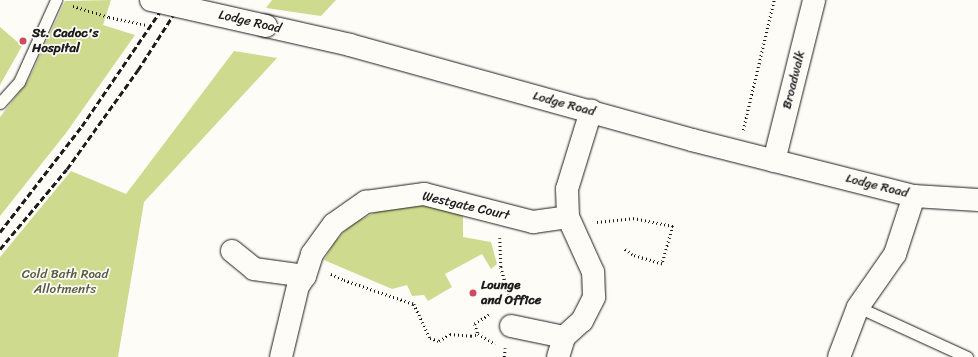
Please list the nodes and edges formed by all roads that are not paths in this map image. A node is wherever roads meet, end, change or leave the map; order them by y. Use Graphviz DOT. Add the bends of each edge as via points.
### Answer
graph roads {
  1 [pos="56,0"];
  2 [pos="151,0"];
  3 [pos="814,0"];
  4 [pos="0,103"];
  5 [pos="591,111"];
  6 [pos="774,161"];
  7 [pos="914,196"];
  8 [pos="978,200"];
  9 [pos="568,216"];
  10 [pos="232,251"];
  11 [pos="307,269"];
  12 [pos="858,307"];
  13 [pos="508,316"];
  14 [pos="561,347"];
  15 [pos="282,357"];
  16 [pos="839,357"];
  17 [pos="966,357"];
  1 -- 4 [label="lane" via="19,82"];
  2 -- 5 [label="street, Lodge Road, bridge" via="350,45"];
  3 -- 6 [label="street, Broadwalk"];
  5 -- 6 [label="street, Lodge Road"];
  5 -- 9 [label="street" via="567,189"];
  6 -- 7 [label="street, Lodge Road"];
  7 -- 8 [label="street, Lodge Road"];
  7 -- 12 [label="street" via="895,254"];
  9 -- 11 [label="street, Westgate Court" via="533,222 424,194 366,202 334,224"];
  9 -- 14 [label="street" via="593,272 594,297 582,321"];
  10 -- 11 [label="street" via="254,269"];
  11 -- 15 [label="street, Westgate Court" via="298,286"];
  12 -- 16 [label="street"];
  12 -- 17 [label="lane"];
  13 -- 14 [label="street"];
}
